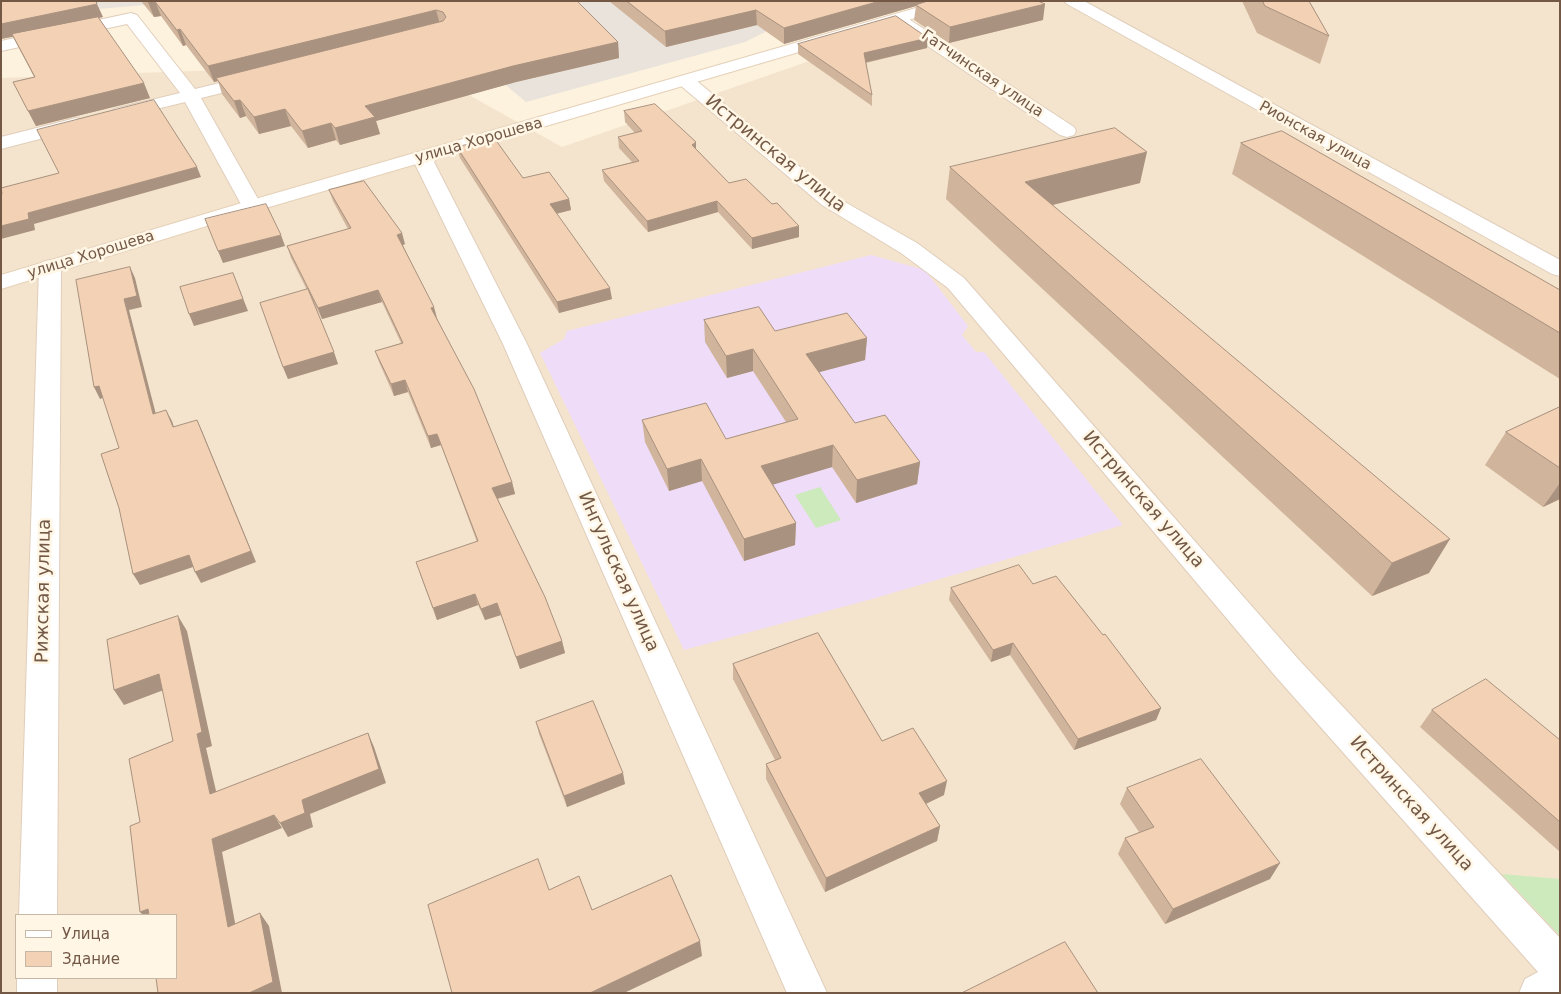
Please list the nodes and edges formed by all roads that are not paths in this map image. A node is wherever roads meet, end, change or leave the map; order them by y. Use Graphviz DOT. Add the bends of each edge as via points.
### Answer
graph roads {
  1 [pos="958,1"];
  2 [pos="1072,1"];
  3 [pos="897,18"];
  4 [pos="1,46"];
  5 [pos="278,73"];
  6 [pos="686,80"];
  7 [pos="191,96"];
  8 [pos="1067,131"];
  9 [pos="1,142"];
  10 [pos="429,155"];
  11 [pos="252,206"];
  12 [pos="50,267"];
  13 [pos="1560,269"];
  14 [pos="1,282"];
  15 [pos="38,914"];
  16 [pos="1560,967"];
  17 [pos="38,979"];
  18 [pos="1560,981"];
  19 [pos="37,993"];
  20 [pos="807,993"];
  21 [pos="1539,993"];
  1 -- 3 [label="street, улица Хорошева"];
  2 -- 13 [label="street, Рионская улица"];
  3 -- 6 [label="street, улица Хорошева"];
  3 -- 8 [label="street, Гатчинская улица"];
  4 -- 7 [label="street" via="131,18"];
  5 -- 7 [label="street"];
  6 -- 10 [label="street, улица Хорошева"];
  6 -- 16 [label="street, Истринская улица" via="829,201 909,248 956,283 1288,668"];
  7 -- 9 [label="street"];
  7 -- 11 [label="street"];
  10 -- 11 [label="street, улица Хорошева"];
  10 -- 20 [label="street, Ингульская улица" via="424,162 515,344"];
  11 -- 12 [label="street, улица Хорошева"];
  12 -- 14 [label="street, улица Хорошева"];
  12 -- 15 [label="street, Рижская улица"];
  17 -- 19 [label="street"];
  18 -- 21 [label="street"];
}
